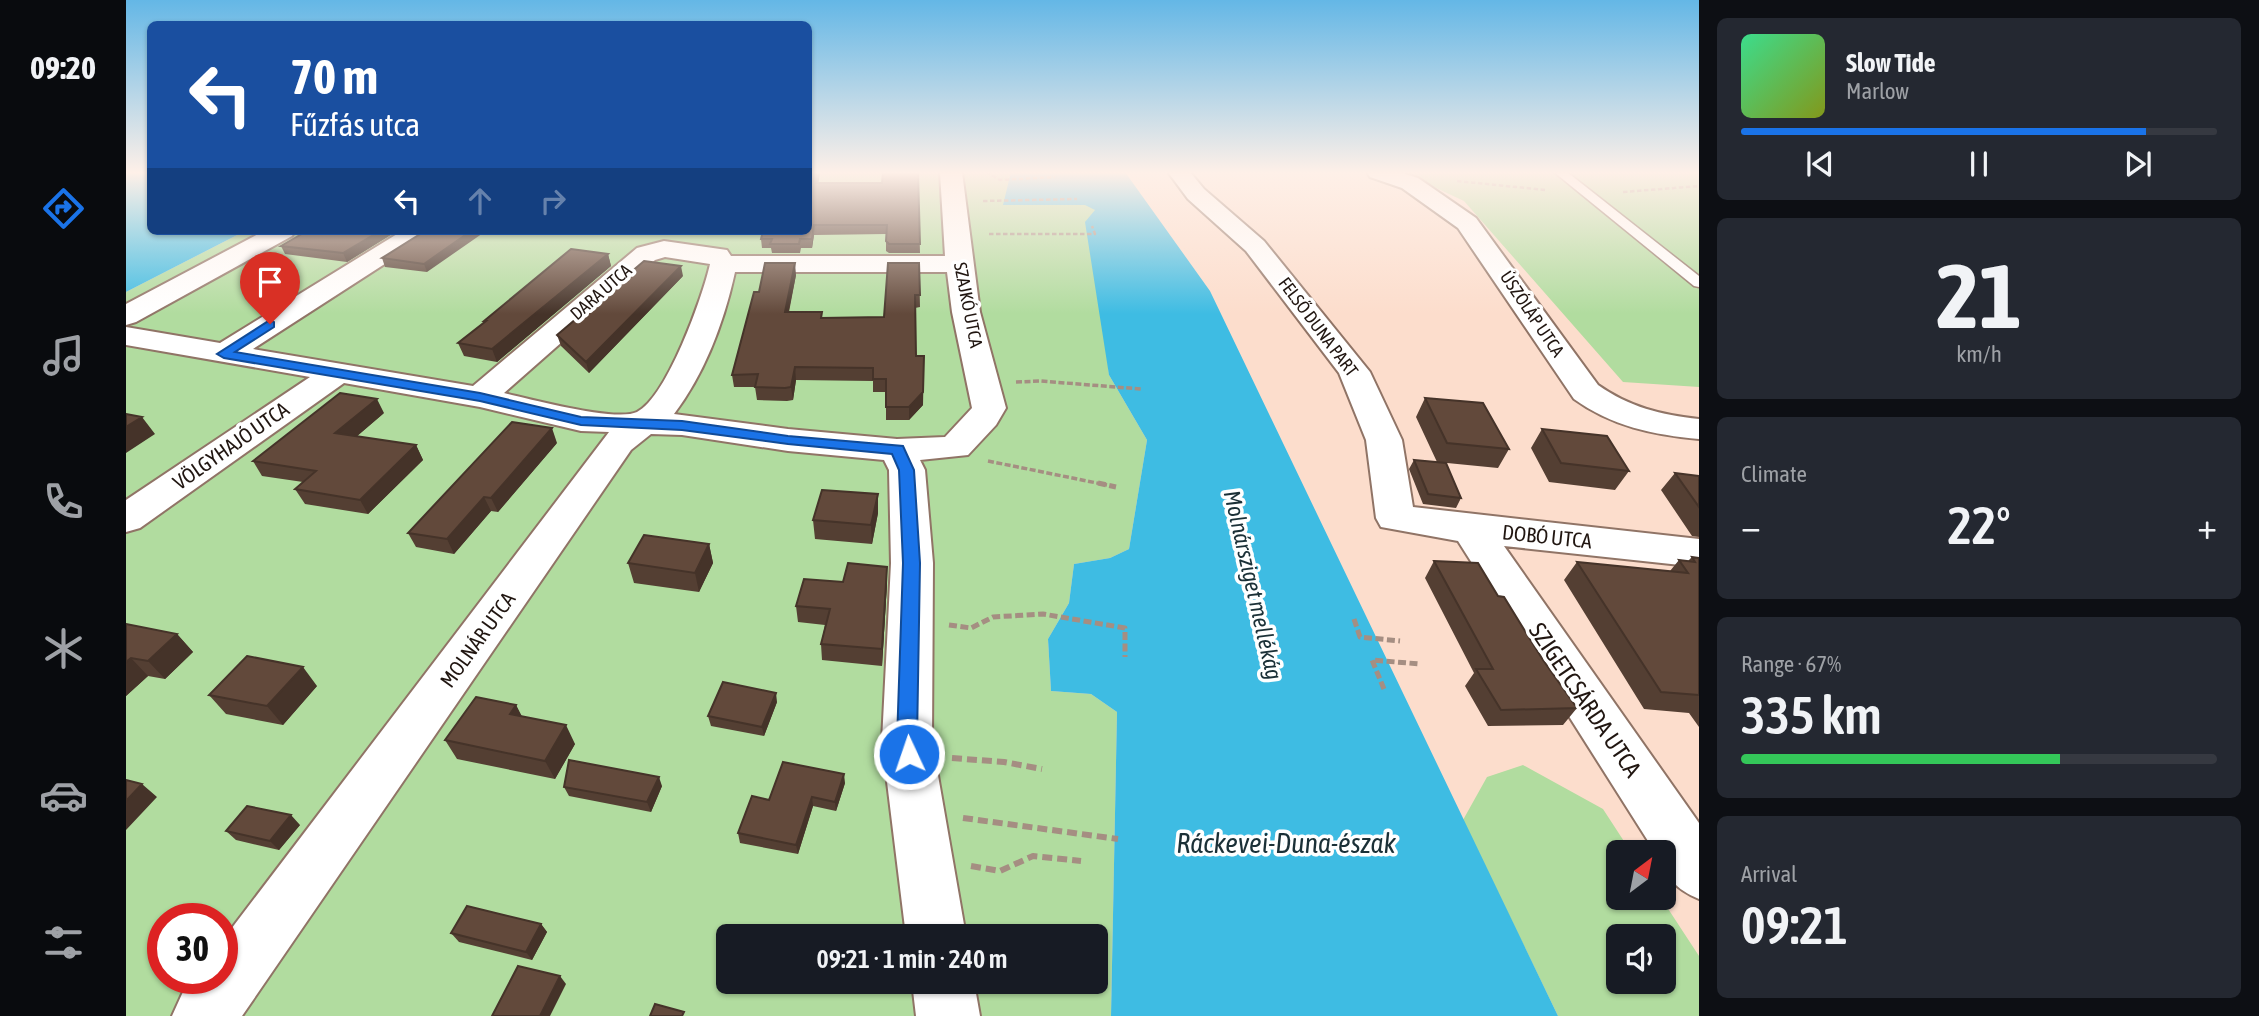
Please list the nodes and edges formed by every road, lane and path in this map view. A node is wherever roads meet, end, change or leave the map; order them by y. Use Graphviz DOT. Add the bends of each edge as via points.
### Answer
graph roads {
  1 [pos="955,219"];
  2 [pos="1225,219"];
  3 [pos="1462,219"];
  4 [pos="1619,219"];
  5 [pos="1092,226"];
  6 [pos="1025,234"];
  7 [pos="276,235"];
  8 [pos="413,235"];
  9 [pos="723,251"];
  10 [pos="959,264"];
  11 [pos="1699,283"];
  12 [pos="126,316"];
  13 [pos="126,337"];
  14 [pos="224,354"];
  15 [pos="337,373"];
  16 [pos="985,383"];
  17 [pos="1141,390"];
  18 [pos="480,397"];
  19 [pos="639,424"];
  20 [pos="1699,429"];
  21 [pos="964,439"];
  22 [pos="897,450"];
  23 [pos="1116,487"];
  24 [pos="1395,518"];
  25 [pos="126,519"];
  26 [pos="1471,529"];
  27 [pos="1699,553"];
  28 [pos="1354,619"];
  29 [pos="909,620"];
  30 [pos="1400,641"];
  31 [pos="1125,657"];
  32 [pos="1420,664"];
  33 [pos="1384,689"];
  34 [pos="909,754"];
  35 [pos="1042,769"];
  36 [pos="918,813"];
  37 [pos="1118,839"];
  38 [pos="925,859"];
  39 [pos="1081,861"];
  40 [pos="1699,871"];
  41 [pos="934,924"];
  42 [pos="945,994"];
  43 [pos="204,1016"];
  44 [pos="948,1016"];
  1 -- 10 [label="street, SZAJKÓ UTCA"];
  2 -- 24 [label="street, FELSŐ DUNA PART" via="1255,246 1354,372 1384,440"];
  3 -- 20 [label="street, ÚSZÓLÁP UTCA" via="1594,399 1647,422"];
  4 -- 11 [label="lane"];
  5 -- 6 [label="path" via="1095,234"];
  7 -- 12 [label="street"];
  8 -- 14 [label="street"];
  9 -- 10 [label="street, DARA UTCA"];
  9 -- 18 [label="street, DARA UTCA" via="664,249 646,254"];
  9 -- 19 [label="street, MOLNÁR UTCA" via="700,339 673,393 659,411"];
  10 -- 16 [label="street, SZAJKÓ UTCA"];
  13 -- 14 [label="street"];
  14 -- 15 [label="street"];
  15 -- 18 [label="street"];
  15 -- 25 [label="street, VÖLGYHAJÓ UTCA"];
  16 -- 17 [label="path" via="1040,381"];
  16 -- 21 [label="street, SZAJKÓ UTCA" via="989,408"];
  18 -- 19 [label="street" via="581,421"];
  19 -- 22 [label="street"];
  19 -- 43 [label="street, MOLNÁR UTCA" via="619,442"];
  21 -- 22 [label="street"];
  21 -- 23 [label="path" via="998,464"];
  22 -- 29 [label="street" via="907,470 912,563"];
  24 -- 26 [label="street, DOBÓ UTCA"];
  26 -- 27 [label="street, DOBÓ UTCA"];
  26 -- 40 [label="street, SZIGETCSÁRDA UTCA"];
  28 -- 30 [label="path" via="1360,638"];
  29 -- 31 [label="path" via="971,628 993,617 1043,614 1125,628"];
  29 -- 34 [label="street"];
  32 -- 33 [label="path" via="1372,660"];
  34 -- 35 [label="path"];
  34 -- 36 [label="street"];
  36 -- 37 [label="path"];
  36 -- 38 [label="street"];
  38 -- 39 [label="path" via="1000,871 1033,856"];
  38 -- 41 [label="street"];
  42 -- 44 [label="street"];
}
